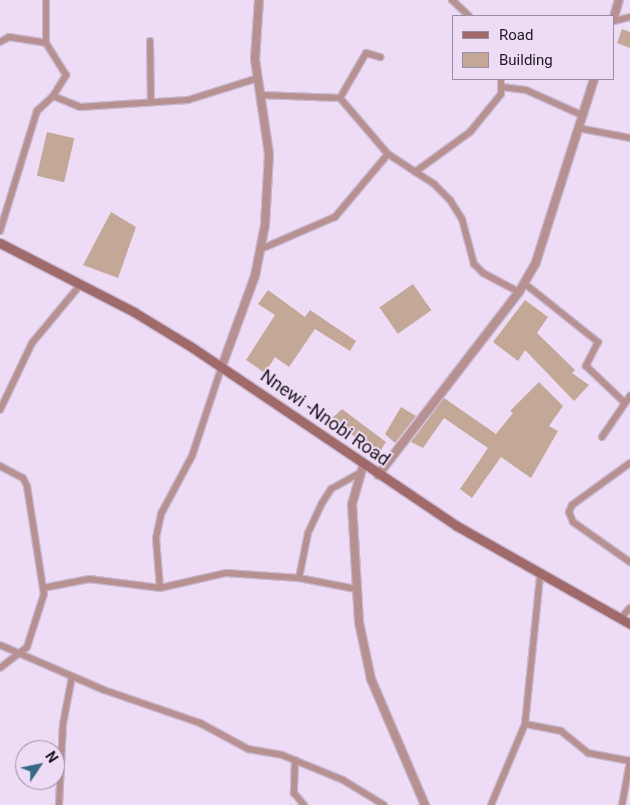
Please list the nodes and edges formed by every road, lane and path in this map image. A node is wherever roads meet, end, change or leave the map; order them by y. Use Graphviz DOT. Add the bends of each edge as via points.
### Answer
graph roads {
  1 [pos="46,0"];
  2 [pos="259,0"];
  3 [pos="452,0"];
  4 [pos="619,0"];
  5 [pos="468,15"];
  6 [pos="615,15"];
  7 [pos="630,17"];
  8 [pos="615,21"];
  9 [pos="150,41"];
  10 [pos="0,42"];
  11 [pos="46,42"];
  12 [pos="380,57"];
  13 [pos="258,78"];
  14 [pos="501,80"];
  15 [pos="594,80"];
  16 [pos="502,87"];
  17 [pos="260,95"];
  18 [pos="53,96"];
  19 [pos="340,98"];
  20 [pos="151,102"];
  21 [pos="582,115"];
  22 [pos="578,128"];
  23 [pos="630,138"];
  24 [pos="388,154"];
  25 [pos="415,172"];
  26 [pos="0,231"];
  27 [pos="0,243"];
  28 [pos="261,248"];
  29 [pos="524,282"];
  30 [pos="81,284"];
  31 [pos="519,292"];
  32 [pos="222,366"];
  33 [pos="630,396"];
  34 [pos="625,404"];
  35 [pos="0,410"];
  36 [pos="602,437"];
  37 [pos="630,463"];
  38 [pos="0,466"];
  39 [pos="360,470"];
  40 [pos="378,475"];
  41 [pos="630,562"];
  42 [pos="540,576"];
  43 [pos="299,578"];
  44 [pos="43,588"];
  45 [pos="160,588"];
  46 [pos="356,589"];
  47 [pos="630,608"];
  48 [pos="620,619"];
  49 [pos="630,624"];
  50 [pos="0,645"];
  51 [pos="22,652"];
  52 [pos="0,668"];
  53 [pos="72,677"];
  54 [pos="525,724"];
  55 [pos="296,760"];
  56 [pos="630,761"];
  57 [pos="60,805"];
  58 [pos="304,805"];
  59 [pos="384,805"];
  60 [pos="425,805"];
  61 [pos="491,805"];
  62 [pos="622,805"];
  1 -- 11 [label="street"];
  2 -- 13 [label="street"];
  3 -- 5 [label="street"];
  4 -- 6 [label="street"];
  7 -- 8 [label="street"];
  9 -- 20 [label="street"];
  10 -- 11 [label="street" via="9,38"];
  11 -- 18 [label="street" via="66,75"];
  12 -- 19 [label="street" via="366,53"];
  13 -- 17 [label="street"];
  13 -- 20 [label="street" via="188,100"];
  14 -- 16 [label="street"];
  15 -- 21 [label="street"];
  16 -- 21 [label="street" via="526,90"];
  16 -- 25 [label="street" via="496,101 470,132"];
  17 -- 19 [label="street"];
  17 -- 28 [label="street" via="269,154"];
  18 -- 20 [label="street" via="80,106"];
  18 -- 26 [label="street" via="37,111"];
  19 -- 24 [label="street"];
  21 -- 22 [label="street"];
  22 -- 23 [label="street"];
  22 -- 29 [label="street" via="536,262"];
  24 -- 25 [label="street"];
  24 -- 28 [label="street" via="335,217"];
  25 -- 31 [label="street" via="450,200 462,219 474,264 483,273"];
  27 -- 30 [label="main road, Nnewi -Nnobi Road"];
  28 -- 32 [label="street" via="256,276"];
  29 -- 31 [label="street"];
  29 -- 34 [label="street" via="598,342 586,366"];
  30 -- 32 [label="main road, Nnewi -Nnobi Road"];
  30 -- 35 [label="street" via="32,343"];
  31 -- 40 [label="street"];
  32 -- 39 [label="main road, Nnewi -Nnobi Road"];
  32 -- 45 [label="street" via="192,456 161,514 156,538"];
  33 -- 34 [label="street"];
  34 -- 36 [label="street"];
  37 -- 41 [label="street" via="572,505 568,512 573,522"];
  38 -- 44 [label="street" via="25,481"];
  39 -- 40 [label="main road, Nnewi -Nnobi Road"];
  39 -- 43 [label="street" via="331,489 322,503 308,532"];
  39 -- 46 [label="street" via="351,525"];
  40 -- 42 [label="main road, Nnewi -Nnobi Road"];
  42 -- 48 [label="main road, Nnewi -Nnobi Road"];
  42 -- 54 [label="street"];
  43 -- 45 [label="street" via="226,573"];
  43 -- 46 [label="street"];
  44 -- 45 [label="street" via="89,579"];
  44 -- 51 [label="street" via="38,619"];
  46 -- 60 [label="street" via="371,679"];
  47 -- 48 [label="street"];
  48 -- 49 [label="main road, Nnewi -Nnobi Road"];
  50 -- 51 [label="street"];
  51 -- 52 [label="street"];
  51 -- 53 [label="street"];
  53 -- 55 [label="street" via="200,723 248,749"];
  53 -- 57 [label="street" via="63,724"];
  54 -- 56 [label="street" via="561,731 588,753"];
  54 -- 61 [label="street"];
  55 -- 58 [label="street" via="294,793"];
  55 -- 59 [label="street" via="343,780"];
  56 -- 62 [label="street"];
}
